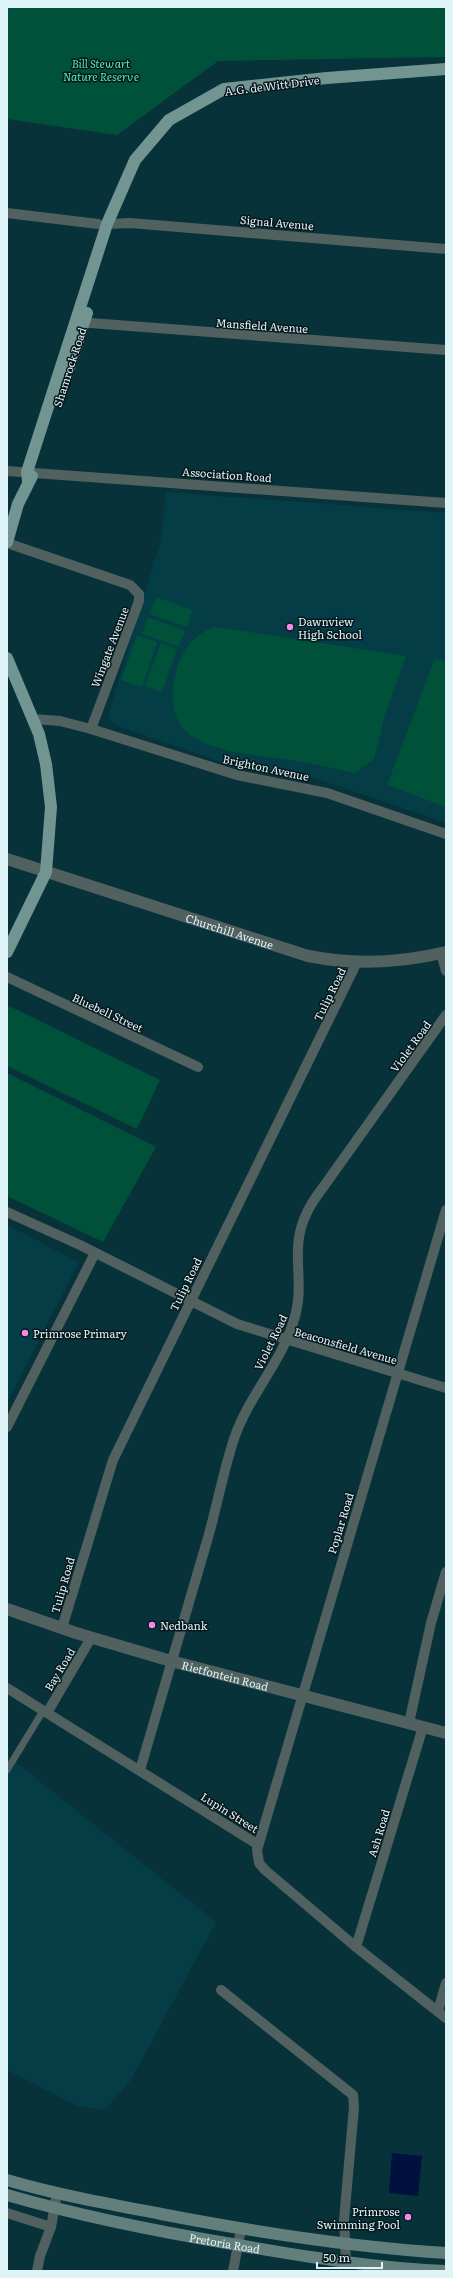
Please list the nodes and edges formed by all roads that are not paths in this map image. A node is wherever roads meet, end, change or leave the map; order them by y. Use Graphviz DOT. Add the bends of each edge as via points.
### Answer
graph roads {
  1 [pos="446,69"];
  2 [pos="7,213"];
  3 [pos="108,222"];
  4 [pos="103,249"];
  5 [pos="446,249"];
  6 [pos="80,322"];
  7 [pos="446,350"];
  8 [pos="7,471"];
  9 [pos="29,475"];
  10 [pos="446,503"];
  11 [pos="7,543"];
  12 [pos="7,658"];
  13 [pos="33,718"];
  14 [pos="91,729"];
  15 [pos="446,834"];
  16 [pos="7,859"];
  17 [pos="46,872"];
  18 [pos="7,952"];
  19 [pos="444,953"];
  20 [pos="358,962"];
  21 [pos="446,971"];
  22 [pos="7,977"];
  23 [pos="446,1015"];
  24 [pos="198,1067"];
  25 [pos="7,1205"];
  26 [pos="446,1210"];
  27 [pos="7,1212"];
  28 [pos="46,1228"];
  29 [pos="95,1253"];
  30 [pos="190,1301"];
  31 [pos="286,1340"];
  32 [pos="397,1373"];
  33 [pos="446,1388"];
  34 [pos="7,1427"];
  35 [pos="446,1572"];
  36 [pos="7,1609"];
  37 [pos="62,1628"];
  38 [pos="91,1638"];
  39 [pos="171,1661"];
  40 [pos="7,1688"];
  41 [pos="301,1696"];
  42 [pos="45,1712"];
  43 [pos="409,1723"];
  44 [pos="423,1727"];
  45 [pos="446,1733"];
  46 [pos="7,1770"];
  47 [pos="140,1770"];
  48 [pos="258,1844"];
  49 [pos="356,1946"];
  50 [pos="446,1983"];
  51 [pos="221,1990"];
  52 [pos="438,2011"];
  53 [pos="446,2018"];
  54 [pos="7,2180"];
  55 [pos="57,2193"];
  56 [pos="7,2195"];
  57 [pos="55,2208"];
  58 [pos="7,2213"];
  59 [pos="51,2227"];
  60 [pos="241,2229"];
  61 [pos="238,2245"];
  62 [pos="344,2245"];
  63 [pos="446,2254"];
  64 [pos="346,2261"];
  65 [pos="381,2268"];
  66 [pos="37,2271"];
  67 [pos="233,2271"];
  68 [pos="446,2271"];
  1 -- 3 [label="main road, A.G. de Witt Drive" via="224,89 169,120 158,132 135,160"];
  2 -- 3 [label="street, Signal Avenue"];
  3 -- 4 [label="main road, A.G. de Witt Drive"];
  3 -- 5 [label="street, Signal Avenue"];
  4 -- 6 [label="main road, Shamrock Road"];
  6 -- 7 [label="street, Mansfield Avenue"];
  6 -- 9 [label="main road, Shamrock Road"];
  8 -- 9 [label="street, Association Road"];
  9 -- 10 [label="street, Association Road"];
  9 -- 11 [label="main road, Shamrock Road"];
  11 -- 14 [label="street, Wingate Avenue" via="130,585 139,594 139,601"];
  12 -- 13 [label="main road"];
  13 -- 14 [label="street, Brighton Avenue" via="60,721"];
  13 -- 17 [label="main road" via="46,764 51,807"];
  14 -- 15 [label="street, Brighton Avenue" via="237,776 326,793"];
  16 -- 17 [label="street, Churchill Avenue"];
  17 -- 18 [label="main road"];
  17 -- 20 [label="street, Churchill Avenue" via="128,896 308,956"];
  19 -- 20 [label="street, Churchill Avenue" via="406,959"];
  19 -- 21 [label="street, Churchill Avenue"];
  20 -- 30 [label="street, Tulip Road" via="277,1130"];
  22 -- 24 [label="street, Bluebell Street"];
  23 -- 31 [label="street, Violet Road" via="306,1212 297,1237 298,1303"];
  25 -- 28 [label="street, Beaconsfield Avenue"];
  26 -- 32 [label="street, Poplar Road"];
  27 -- 28 [label="street, Beaconsfield Avenue"];
  28 -- 29 [label="street, Beaconsfield Avenue"];
  29 -- 30 [label="street, Beaconsfield Avenue"];
  29 -- 34 [label="street"];
  30 -- 31 [label="street, Beaconsfield Avenue" via="237,1324"];
  30 -- 37 [label="street, Tulip Road" via="113,1460"];
  31 -- 32 [label="street, Beaconsfield Avenue"];
  31 -- 39 [label="street, Violet Road" via="244,1415 235,1438"];
  32 -- 33 [label="street, Beaconsfield Avenue"];
  32 -- 41 [label="street, Poplar Road"];
  35 -- 43 [label="street" via="429,1630"];
  36 -- 37 [label="street, Rietfontein Road"];
  37 -- 38 [label="street, Rietfontein Road"];
  38 -- 39 [label="street, Rietfontein Road"];
  38 -- 42 [label="street, Bay Road"];
  39 -- 41 [label="street, Rietfontein Road"];
  39 -- 47 [label="street, Violet Road"];
  40 -- 42 [label="street, Lupin Street"];
  41 -- 43 [label="street, Rietfontein Road"];
  41 -- 48 [label="street, Poplar Road"];
  42 -- 46 [label="street"];
  42 -- 47 [label="street, Lupin Street"];
  43 -- 44 [label="street, Rietfontein Road"];
  44 -- 45 [label="street, Rietfontein Road"];
  44 -- 49 [label="street, Ash Road"];
  47 -- 48 [label="street, Lupin Street"];
  48 -- 49 [label="street, Lupin Street" via="257,1854 262,1866"];
  49 -- 52 [label="street, Lupin Street"];
  50 -- 52 [label="street"];
  51 -- 62 [label="street" via="353,2095"];
  52 -- 53 [label="street, Lupin Street"];
  54 -- 55 [label="main road, Pretoria Road"];
  55 -- 57 [label="street"];
  55 -- 60 [label="main road, Pretoria Road"];
  56 -- 57 [label="main road, Pretoria Road"];
  57 -- 59 [label="street"];
  57 -- 61 [label="main road, Pretoria Road" via="110,2222"];
  58 -- 59 [label="street"];
  59 -- 66 [label="street"];
  60 -- 61 [label="street"];
  60 -- 62 [label="main road, Pretoria Road"];
  61 -- 64 [label="main road, Pretoria Road"];
  61 -- 67 [label="street"];
  62 -- 63 [label="main road, Pretoria Road"];
  62 -- 64 [label="street"];
  64 -- 65 [label="main road, Pretoria Road"];
  65 -- 68 [label="main road, Pretoria Road"];
}
